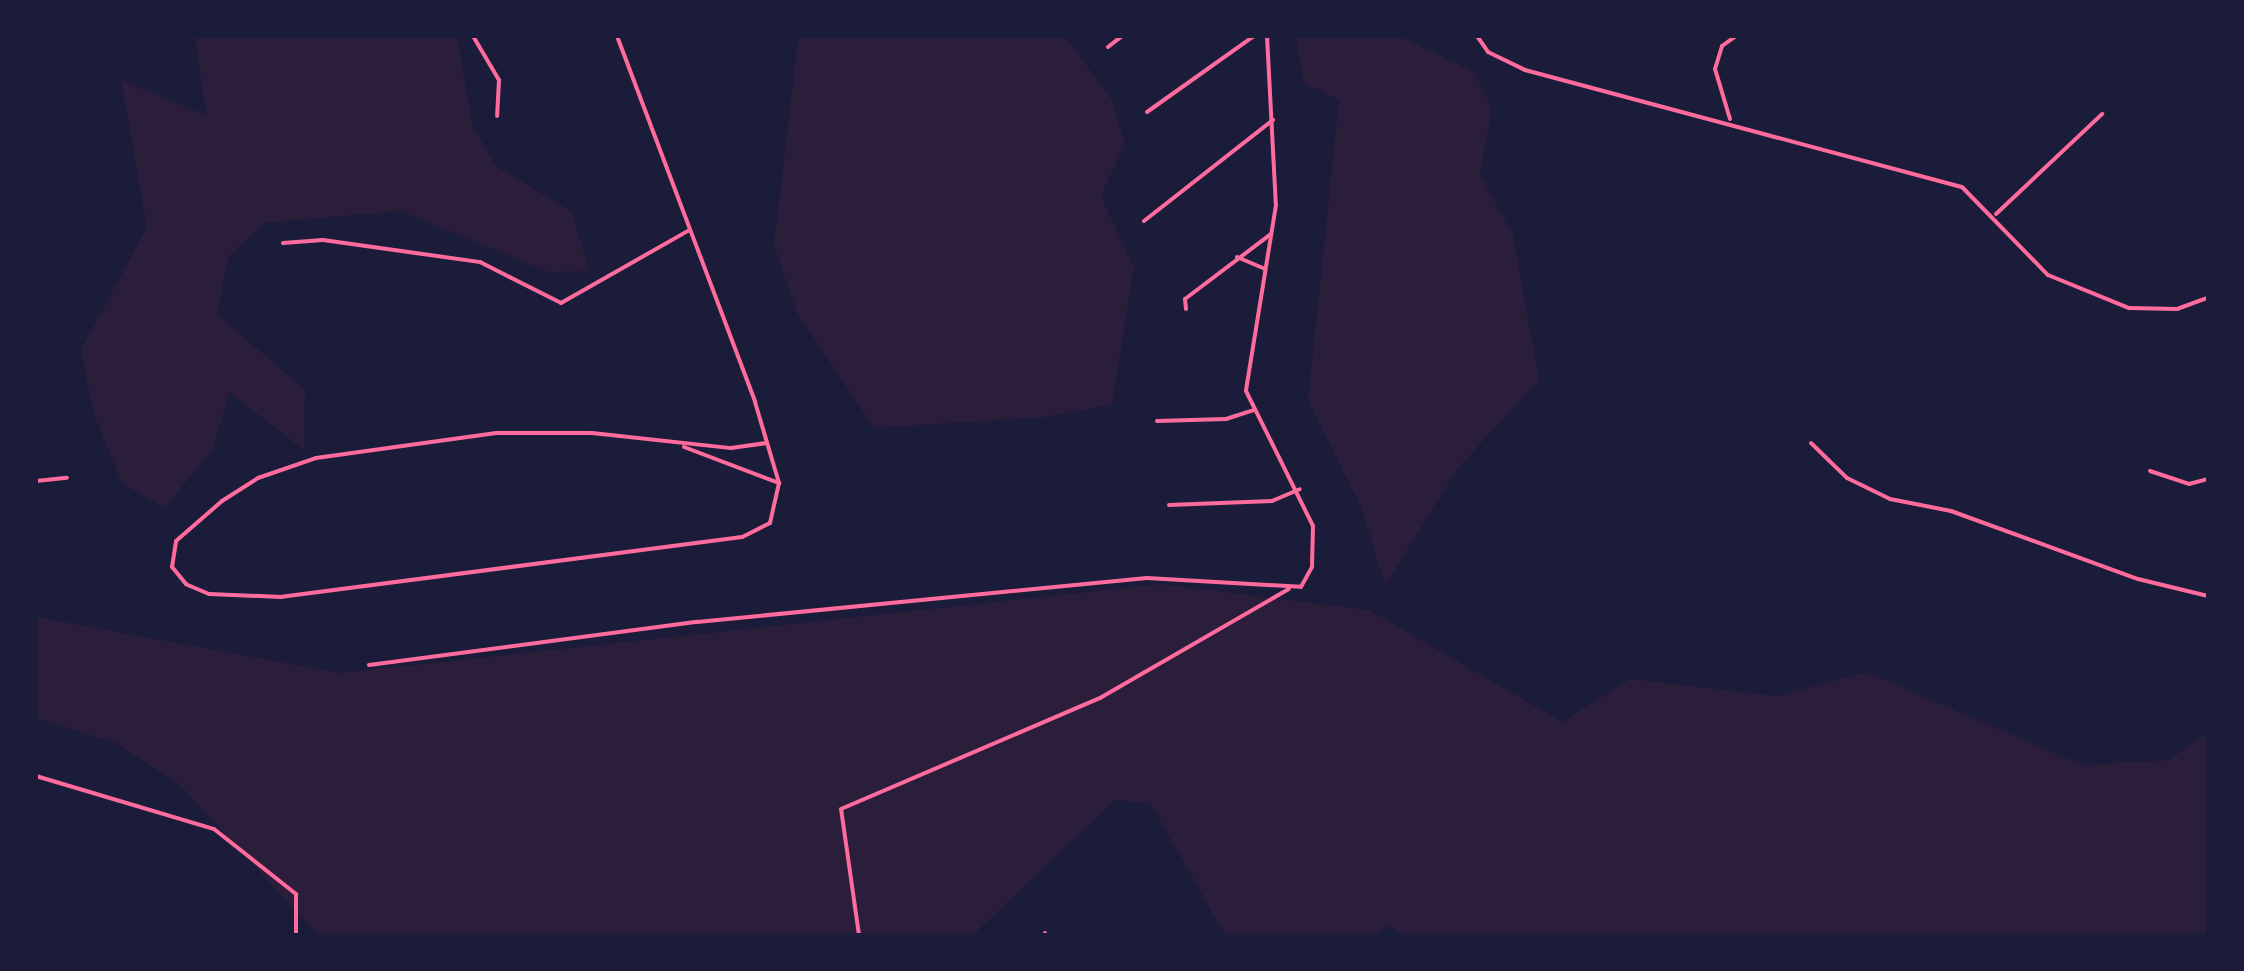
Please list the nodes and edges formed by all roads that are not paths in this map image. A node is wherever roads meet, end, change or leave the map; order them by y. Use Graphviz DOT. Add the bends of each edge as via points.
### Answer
graph roads {
  1 [pos="473,36"];
  2 [pos="617,36"];
  3 [pos="1122,36"];
  4 [pos="1254,36"];
  5 [pos="1267,36"];
  6 [pos="1477,36"];
  7 [pos="1736,36"];
  8 [pos="1108,47"];
  9 [pos="1147,112"];
  10 [pos="2102,114"];
  11 [pos="497,116"];
  12 [pos="1730,119"];
  13 [pos="1273,120"];
  14 [pos="1996,214"];
  15 [pos="1144,221"];
  16 [pos="688,230"];
  17 [pos="1271,234"];
  18 [pos="283,243"];
  19 [pos="1237,257"];
  20 [pos="1265,269"];
  21 [pos="2208,298"];
  22 [pos="1186,309"];
  23 [pos="1254,410"];
  24 [pos="1157,421"];
  25 [pos="767,443"];
  26 [pos="1811,443"];
  27 [pos="678,445"];
  28 [pos="2150,471"];
  29 [pos="67,478"];
  30 [pos="2208,479"];
  31 [pos="36,481"];
  32 [pos="779,483"];
  33 [pos="1300,489"];
  34 [pos="1169,505"];
  35 [pos="1301,587"];
  36 [pos="2208,596"];
  37 [pos="369,665"];
  38 [pos="36,776"];
  39 [pos="296,935"];
  40 [pos="859,935"];
  1 -- 11 [label="street" via="499,80"];
  2 -- 16 [label="street"];
  3 -- 8 [label="street"];
  4 -- 9 [label="street"];
  5 -- 13 [label="street"];
  6 -- 12 [label="street" via="1488,52 1525,70"];
  7 -- 12 [label="street" via="1722,46 1715,69"];
  10 -- 14 [label="street"];
  12 -- 14 [label="street" via="1945,179"];
  13 -- 15 [label="street"];
  13 -- 17 [label="street"];
  14 -- 21 [label="street" via="2033,264 2074,288 2151,311"];
  16 -- 18 [label="street" via="561,303 480,262 323,240"];
  16 -- 25 [label="street"];
  17 -- 19 [label="street"];
  17 -- 20 [label="street"];
  19 -- 20 [label="street"];
  19 -- 22 [label="street" via="1185,299"];
  20 -- 23 [label="street" via="1246,391"];
  23 -- 24 [label="street" via="1226,419"];
  23 -- 33 [label="street"];
  25 -- 27 [label="street"];
  25 -- 32 [label="street"];
  26 -- 36 [label="street" via="1840,473 1890,499 1951,511 2138,579"];
  27 -- 32 [label="street"];
  27 -- 32 [label="street" via="592,433 496,433 316,458 258,478 222,501 176,541 172,567 209,594 282,597 742,537 777,513"];
  28 -- 30 [label="street" via="2189,484"];
  29 -- 31 [label="street"];
  33 -- 34 [label="street" via="1272,501"];
  33 -- 35 [label="street" via="1315,541"];
  35 -- 37 [label="street" via="1147,578 697,622"];
  35 -- 40 [label="street" via="1279,591 1100,698 851,803 838,814"];
  38 -- 39 [label="street" via="214,829 296,894"];
}
